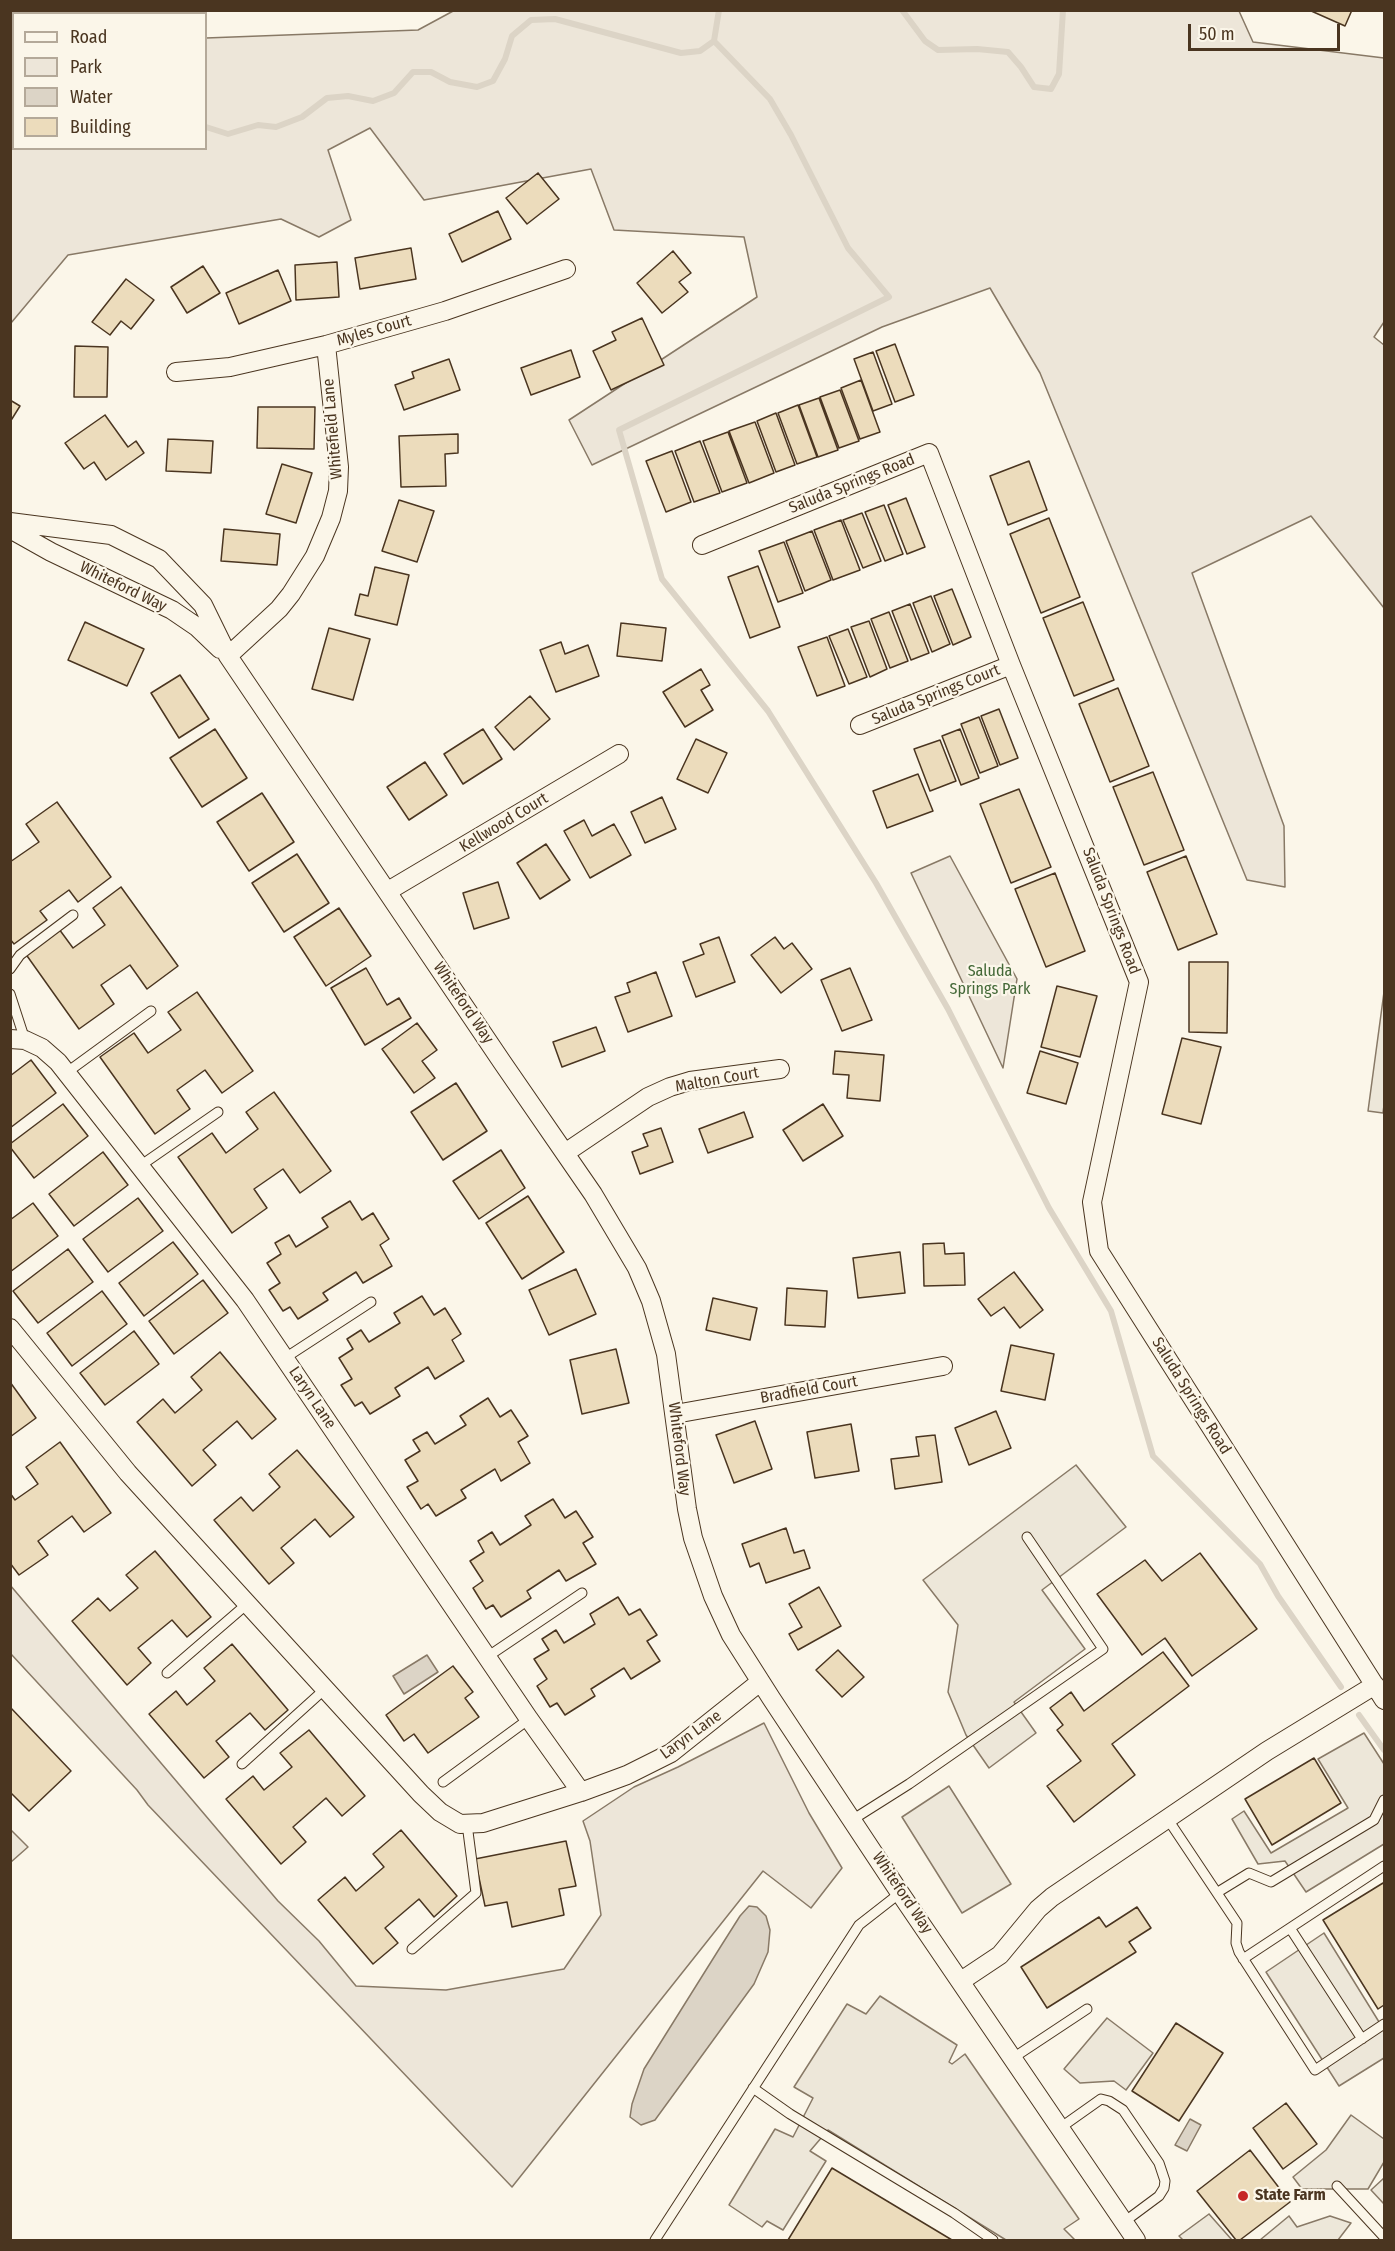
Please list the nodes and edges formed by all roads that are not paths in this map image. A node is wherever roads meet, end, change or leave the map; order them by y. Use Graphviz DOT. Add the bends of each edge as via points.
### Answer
graph roads {
  1 [pos="566,269"];
  2 [pos="326,345"];
  3 [pos="176,372"];
  4 [pos="10,522"];
  5 [pos="10,529"];
  6 [pos="702,545"];
  7 [pos="228,656"];
  8 [pos="1011,665"];
  9 [pos="860,725"];
  10 [pos="619,754"];
  11 [pos="388,891"];
  12 [pos="73,915"];
  13 [pos="10,969"];
  14 [pos="10,994"];
  15 [pos="151,1011"];
  16 [pos="18,1040"];
  17 [pos="780,1069"];
  18 [pos="66,1073"];
  19 [pos="218,1112"];
  20 [pos="565,1153"];
  21 [pos="140,1166"];
  22 [pos="371,1302"];
  23 [pos="10,1328"];
  24 [pos="285,1358"];
  25 [pos="943,1366"];
  26 [pos="675,1414"];
  27 [pos="1027,1537"];
  28 [pos="582,1593"];
  29 [pos="247,1604"];
  30 [pos="487,1657"];
  31 [pos="167,1673"];
  32 [pos="760,1682"];
  33 [pos="324,1689"];
  34 [pos="1381,1689"];
  35 [pos="529,1719"];
  36 [pos="242,1764"];
  37 [pos="443,1782"];
  38 [pos="581,1792"];
  39 [pos="1384,1800"];
  40 [pos="1167,1818"];
  41 [pos="852,1820"];
  42 [pos="467,1824"];
  43 [pos="1384,1866"];
  44 [pos="1218,1892"];
  45 [pos="900,1893"];
  46 [pos="1290,1928"];
  47 [pos="412,1948"];
  48 [pos="1243,1959"];
  49 [pos="961,1981"];
  50 [pos="1087,2009"];
  51 [pos="1384,2025"];
  52 [pos="1362,2039"];
  53 [pos="1013,2058"];
  54 [pos="753,2088"];
  55 [pos="1060,2128"];
  56 [pos="1337,2186"];
  57 [pos="1124,2222"];
  58 [pos="1384,2237"];
  59 [pos="658,2240"];
  60 [pos="993,2241"];
  61 [pos="1136,2241"];
  1 -- 2 [label="street, Myles Court" via="445,311"];
  2 -- 3 [label="street, Myles Court" via="230,367"];
  2 -- 7 [label="street, Whitefield Lane" via="339,467 331,518 315,556 291,594"];
  4 -- 7 [label="street, Whiteford Way" via="111,535 159,559 203,605"];
  5 -- 7 [label="street, Whiteford Way" via="172,610"];
  6 -- 8 [label="street, Saluda Springs Road" via="929,453"];
  7 -- 11 [label="street, Whiteford Way"];
  8 -- 9 [label="street, Saluda Springs Court"];
  8 -- 34 [label="street, Saluda Springs Road" via="1139,982 1092,1202 1099,1251"];
  10 -- 11 [label="street, Kellwood Court"];
  11 -- 20 [label="street, Whiteford Way"];
  12 -- 13 [label="lane" via="20,955"];
  14 -- 16 [label="lane"];
  15 -- 18 [label="lane"];
  16 -- 18 [label="street, Laryn Lane" via="42,1048"];
  17 -- 20 [label="street, Malton Court" via="670,1087 648,1097"];
  18 -- 21 [label="street, Laryn Lane"];
  19 -- 21 [label="lane"];
  20 -- 26 [label="street, Whiteford Way" via="616,1230 651,1301 666,1354"];
  21 -- 24 [label="street, Laryn Lane" via="245,1300"];
  22 -- 24 [label="lane"];
  23 -- 29 [label="street" via="128,1473"];
  24 -- 30 [label="street, Laryn Lane"];
  25 -- 26 [label="street, Bradfield Court"];
  26 -- 32 [label="street, Whiteford Way" via="687,1509 700,1562 731,1635"];
  27 -- 41 [label="lane" via="1103,1649"];
  28 -- 30 [label="lane"];
  29 -- 31 [label="lane"];
  29 -- 33 [label="street"];
  30 -- 35 [label="street, Laryn Lane"];
  32 -- 38 [label="street, Laryn Lane" via="671,1753"];
  32 -- 41 [label="street, Whiteford Way"];
  33 -- 36 [label="lane"];
  33 -- 42 [label="street" via="440,1812"];
  34 -- 40 [label="street" via="1267,1751"];
  35 -- 37 [label="lane"];
  35 -- 38 [label="street, Laryn Lane"];
  38 -- 42 [label="street, Laryn Lane" via="483,1823"];
  39 -- 44 [label="lane" via="1374,1820 1271,1882 1249,1873"];
  40 -- 44 [label="lane"];
  40 -- 49 [label="street" via="1052,1897 1000,1955"];
  41 -- 45 [label="street, Whiteford Way"];
  42 -- 47 [label="lane" via="476,1893"];
  43 -- 46 [label="lane"];
  44 -- 48 [label="lane" via="1237,1923 1236,1943"];
  45 -- 49 [label="street, Whiteford Way"];
  45 -- 54 [label="lane" via="859,1925"];
  46 -- 48 [label="lane"];
  46 -- 52 [label="lane"];
  48 -- 52 [label="lane" via="1315,2070"];
  49 -- 53 [label="street, Whiteford Way"];
  50 -- 53 [label="lane"];
  51 -- 52 [label="lane"];
  53 -- 55 [label="street, Whiteford Way"];
  54 -- 59 [label="lane"];
  54 -- 60 [label="lane"];
  55 -- 57 [label="street, Whiteford Way"];
  55 -- 57 [label="lane" via="1101,2099 1124,2110 1159,2163 1165,2181 1159,2196"];
  56 -- 58 [label="lane"];
  57 -- 61 [label="street, Whiteford Way"];
}
